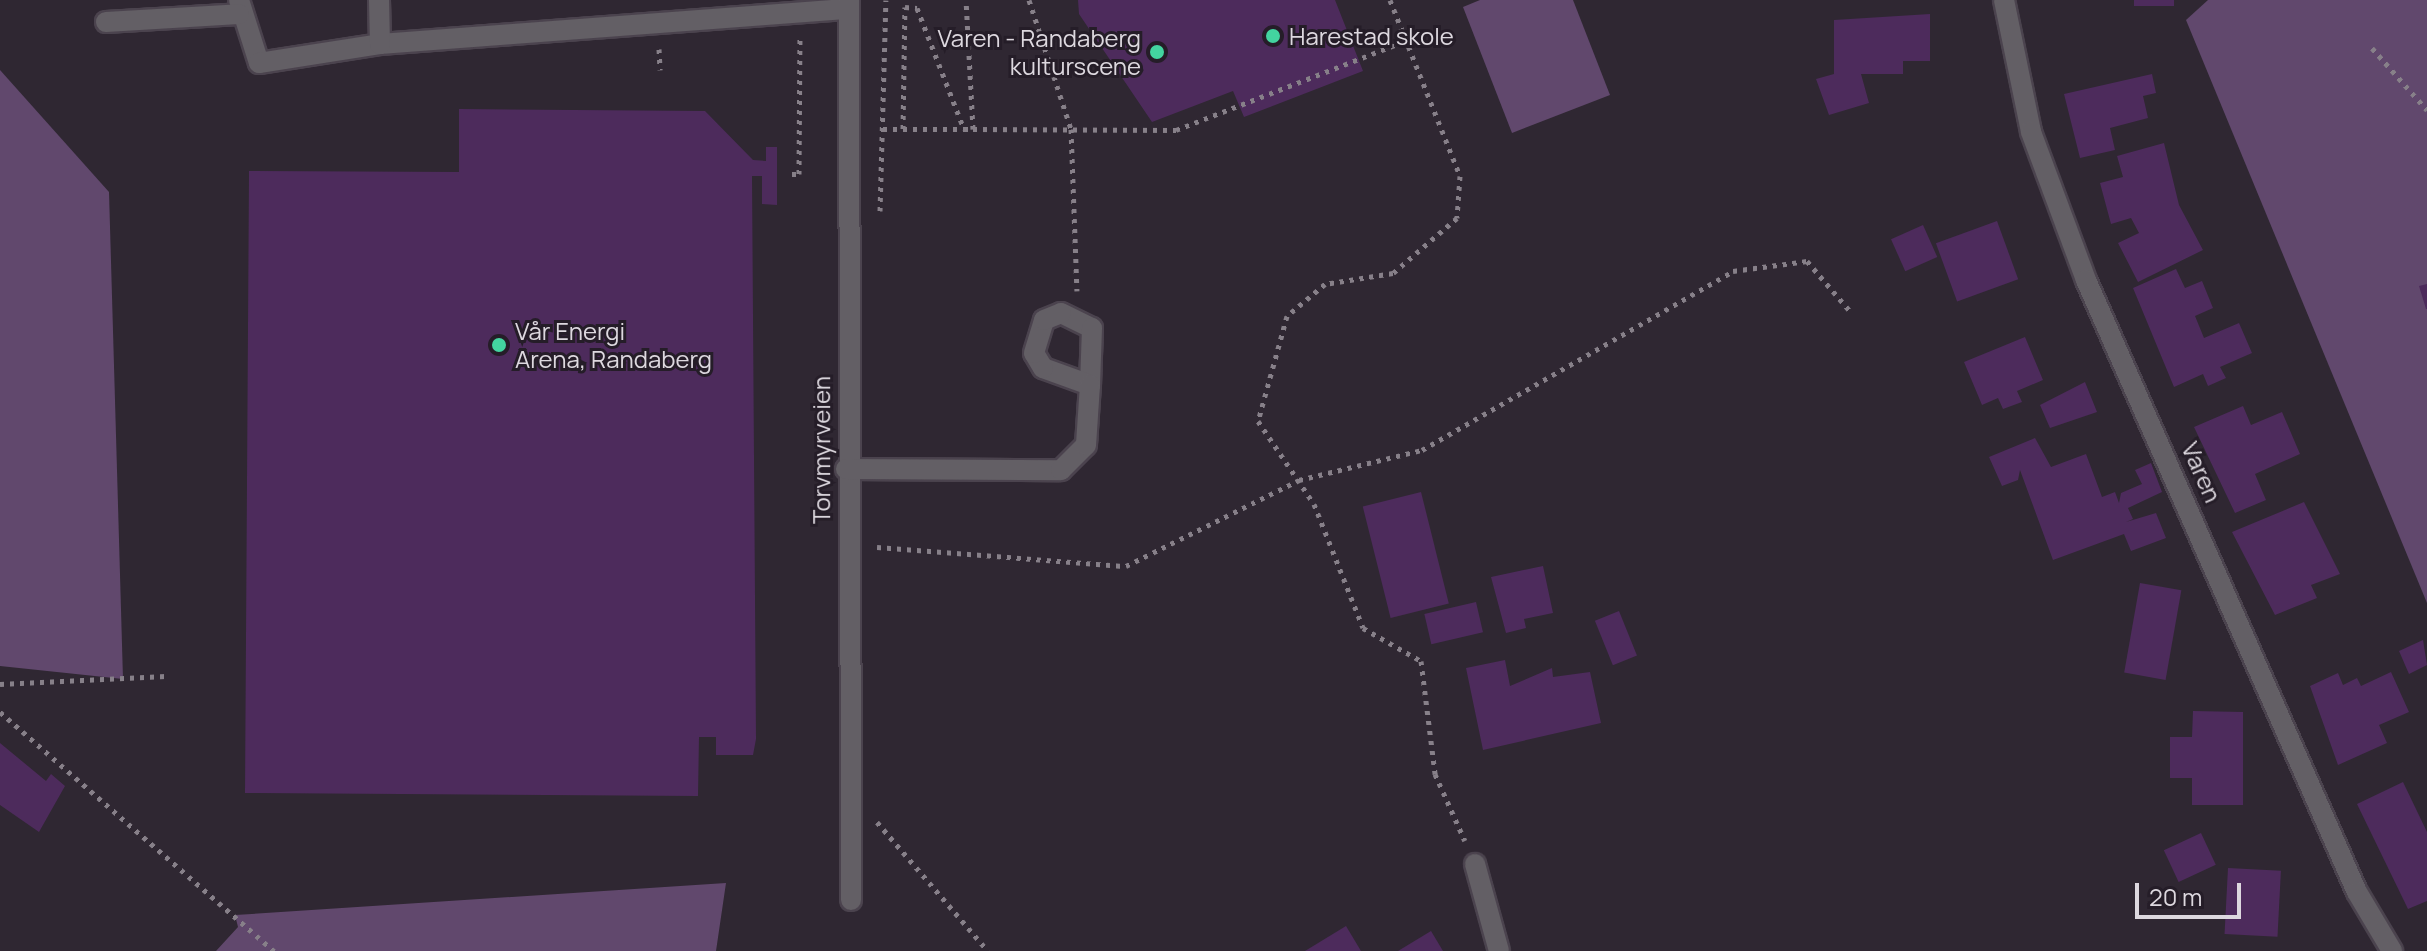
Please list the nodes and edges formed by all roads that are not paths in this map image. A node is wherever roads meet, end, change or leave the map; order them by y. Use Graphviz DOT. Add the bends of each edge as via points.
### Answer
graph roads {
  1 [pos="379,0"];
  2 [pos="2004,0"];
  3 [pos="849,5"];
  4 [pos="239,7"];
  5 [pos="106,22"];
  6 [pos="380,44"];
  7 [pos="1090,385"];
  8 [pos="846,469"];
  9 [pos="1475,864"];
  10 [pos="851,900"];
  11 [pos="1499,951"];
  12 [pos="2392,951"];
  1 -- 6 [label="street"];
  2 -- 12 [label="street, Varen" via="2031,132 2086,280 2357,892"];
  3 -- 6 [label="street" via="800,15"];
  3 -- 8 [label="street, Torvmyrveien"];
  4 -- 5 [label="street"];
  4 -- 6 [label="street" via="259,63"];
  7 -- 7 [label="street" via="1043,368 1034,353 1044,320 1078,316 1097,346"];
  7 -- 8 [label="street" via="1086,445 1061,470"];
  8 -- 10 [label="street, Torvmyrveien" via="846,816"];
  9 -- 11 [label="street"];
}
